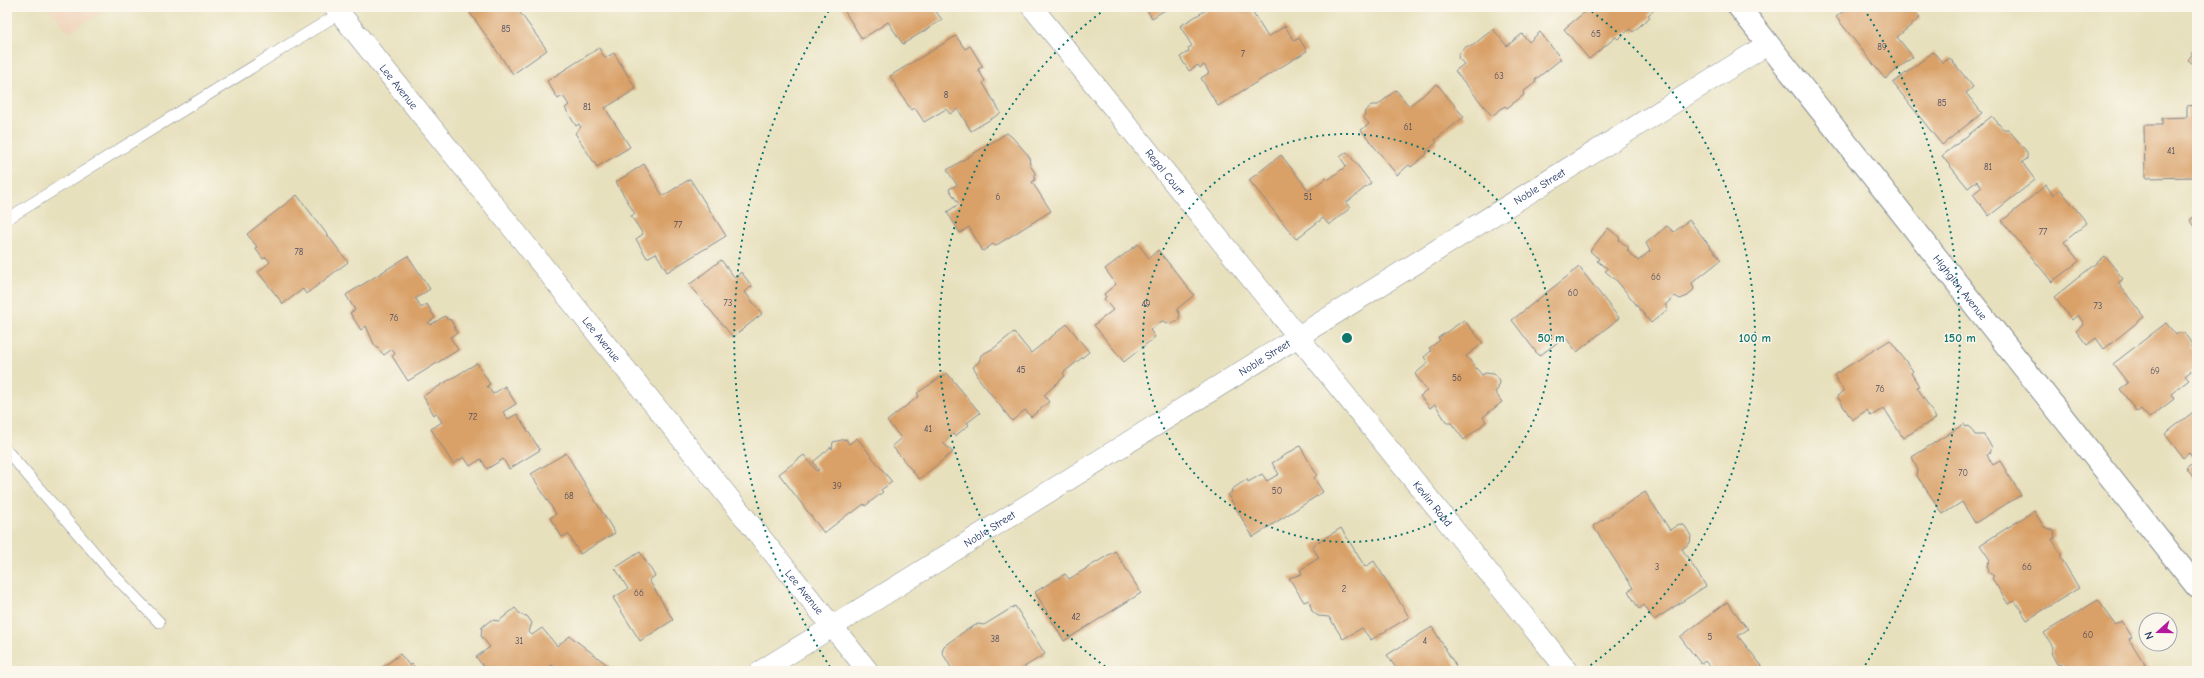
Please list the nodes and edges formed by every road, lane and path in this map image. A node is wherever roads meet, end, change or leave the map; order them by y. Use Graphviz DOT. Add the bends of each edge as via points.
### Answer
graph roads {
  1 [pos="1032,7"];
  2 [pos="1739,7"];
  3 [pos="338,10"];
  4 [pos="1768,44"];
  5 [pos="7,220"];
  6 [pos="1298,336"];
  7 [pos="7,451"];
  8 [pos="2197,586"];
  9 [pos="159,622"];
  10 [pos="833,626"];
  11 [pos="761,671"];
  12 [pos="868,671"];
  13 [pos="1568,671"];
  1 -- 6 [label="street, Regal Court"];
  2 -- 4 [label="street, Highglen Avenue"];
  3 -- 5 [label="lane"];
  3 -- 10 [label="street, Lee Avenue"];
  4 -- 6 [label="street, Noble Street"];
  4 -- 8 [label="street, Highglen Avenue"];
  6 -- 10 [label="street, Noble Street"];
  6 -- 13 [label="street, Kevlin Road"];
  7 -- 9 [label="lane" via="110,571"];
  10 -- 11 [label="street, Noble Street"];
  10 -- 12 [label="street, Lee Avenue"];
}
